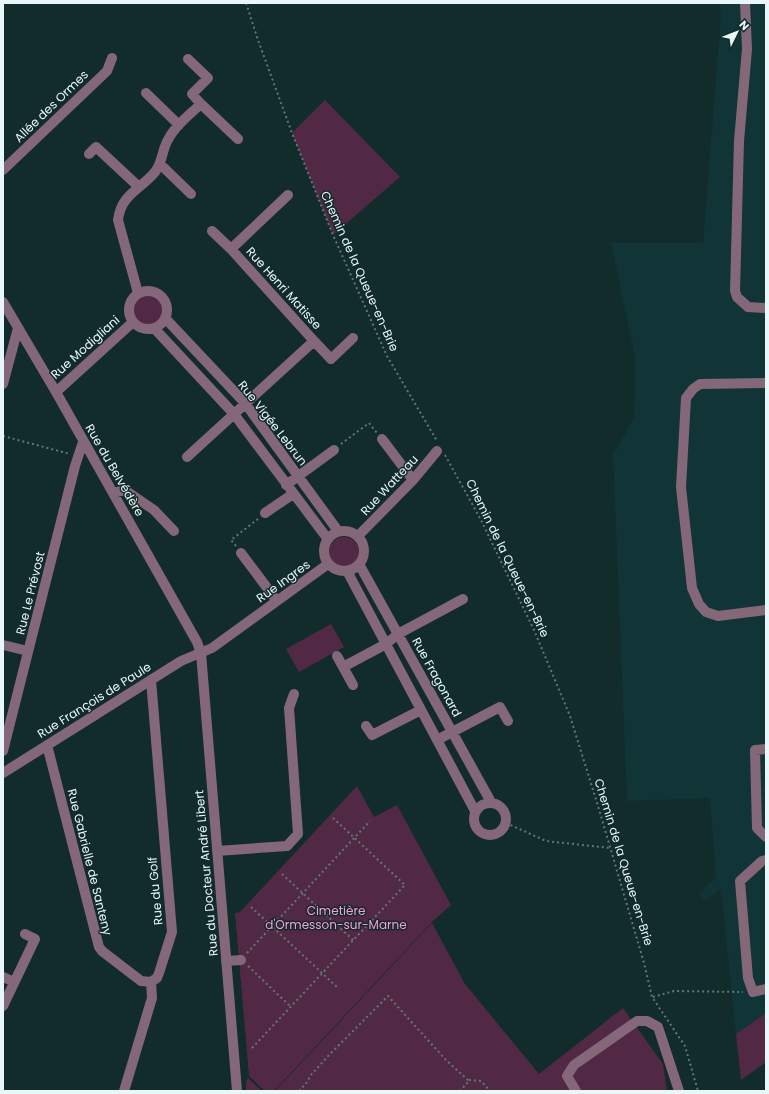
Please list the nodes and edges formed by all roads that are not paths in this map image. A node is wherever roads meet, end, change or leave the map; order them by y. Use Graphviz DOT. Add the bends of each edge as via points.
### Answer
graph roads {
  1 [pos="745,3"];
  2 [pos="112,58"];
  3 [pos="188,59"];
  4 [pos="146,93"];
  5 [pos="200,104"];
  6 [pos="179,125"];
  7 [pos="238,139"];
  8 [pos="88,154"];
  9 [pos="160,164"];
  10 [pos="3,170"];
  11 [pos="139,187"];
  12 [pos="191,194"];
  13 [pos="288,195"];
  14 [pos="212,231"];
  15 [pos="231,249"];
  16 [pos="138,293"];
  17 [pos="3,302"];
  18 [pos="766,308"];
  19 [pos="165,318"];
  20 [pos="133,322"];
  21 [pos="18,328"];
  22 [pos="154,328"];
  23 [pos="353,338"];
  24 [pos="314,341"];
  25 [pos="766,383"];
  26 [pos="3,384"];
  27 [pos="56,392"];
  28 [pos="245,404"];
  29 [pos="234,414"];
  30 [pos="382,439"];
  31 [pos="83,442"];
  32 [pos="440,449"];
  33 [pos="334,450"];
  34 [pos="187,457"];
  35 [pos="298,476"];
  36 [pos="413,480"];
  37 [pos="286,485"];
  38 [pos="113,493"];
  39 [pos="293,494"];
  40 [pos="265,513"];
  41 [pos="174,531"];
  42 [pos="338,531"];
  43 [pos="358,536"];
  44 [pos="327,538"];
  45 [pos="241,553"];
  46 [pos="328,564"];
  47 [pos="359,564"];
  48 [pos="347,571"];
  49 [pos="463,599"];
  50 [pos="277,601"];
  51 [pos="766,610"];
  52 [pos="398,634"];
  53 [pos="3,644"];
  54 [pos="386,644"];
  55 [pos="28,651"];
  56 [pos="201,653"];
  57 [pos="337,656"];
  58 [pos="343,667"];
  59 [pos="151,680"];
  60 [pos="353,685"];
  61 [pos="294,694"];
  62 [pos="421,710"];
  63 [pos="508,721"];
  64 [pos="366,726"];
  65 [pos="452,732"];
  66 [pos="437,740"];
  67 [pos="47,745"];
  68 [pos="766,749"];
  69 [pos="3,751"];
  70 [pos="3,773"];
  71 [pos="490,802"];
  72 [pos="475,811"];
  73 [pos="766,837"];
  74 [pos="217,851"];
  75 [pos="766,860"];
  76 [pos="25,934"];
  77 [pos="241,960"];
  78 [pos="226,961"];
  79 [pos="3,977"];
  80 [pos="14,982"];
  81 [pos="151,982"];
  82 [pos="766,989"];
  83 [pos="3,1006"];
  84 [pos="124,1091"];
  85 [pos="237,1091"];
  86 [pos="576,1091"];
  87 [pos="679,1091"];
  1 -- 18 [label="street" via="747,49 739,141 735,291 737,297 748,307"];
  2 -- 10 [label="street, Allée des Ormes" via="107,71"];
  3 -- 5 [label="street" via="208,78 192,94"];
  4 -- 6 [label="street"];
  5 -- 6 [label="street"];
  5 -- 7 [label="street"];
  6 -- 9 [label="street" via="168,138"];
  8 -- 11 [label="street" via="96,147"];
  9 -- 11 [label="street"];
  9 -- 12 [label="street"];
  11 -- 16 [label="street" via="119,209 118,220"];
  13 -- 15 [label="street, Rue Henri Matisse"];
  14 -- 15 [label="street"];
  15 -- 24 [label="street, Rue Henri Matisse"];
  16 -- 19 [label="street" via="146,290 162,296 167,308"];
  16 -- 20 [label="street" via="129,306"];
  17 -- 21 [label="street, Rue du Belvédère"];
  19 -- 22 [label="street"];
  19 -- 28 [label="street, Rue Vigée Lebrun"];
  20 -- 22 [label="street" via="140,328"];
  20 -- 27 [label="street, Rue Modigliani"];
  21 -- 26 [label="street"];
  21 -- 27 [label="street, Rue du Belvédère"];
  22 -- 29 [label="street"];
  23 -- 24 [label="street" via="331,358"];
  24 -- 28 [label="street, Rue Henri Matisse"];
  25 -- 51 [label="street" via="700,384 693,389 686,398 681,487 692,588 699,604 706,612 718,616"];
  27 -- 31 [label="street, Rue du Belvédère"];
  28 -- 29 [label="street, Rue Henri Matisse"];
  28 -- 35 [label="street, Rue Vigée Lebrun"];
  29 -- 34 [label="street, Rue Henri Matisse"];
  29 -- 37 [label="street"];
  30 -- 36 [label="street"];
  31 -- 38 [label="street, Rue du Belvédère"];
  31 -- 55 [label="street, Rue Le Prévost"];
  32 -- 36 [label="street, Rue Watteau"];
  33 -- 35 [label="street"];
  35 -- 37 [label="street"];
  35 -- 42 [label="street, Rue Vigée Lebrun"];
  36 -- 43 [label="street, Rue Watteau"];
  37 -- 39 [label="street"];
  38 -- 41 [label="street" via="125,490 154,510"];
  38 -- 56 [label="street, Rue du Belvédère"];
  39 -- 40 [label="street"];
  39 -- 44 [label="street"];
  42 -- 43 [label="street" via="349,531"];
  42 -- 44 [label="street"];
  43 -- 47 [label="street" via="364,547"];
  44 -- 46 [label="street" via="323,552"];
  45 -- 50 [label="street"];
  46 -- 48 [label="street" via="334,569"];
  46 -- 50 [label="street, Rue Ingres"];
  47 -- 48 [label="street"];
  47 -- 52 [label="street, Rue Fragonard"];
  48 -- 54 [label="street"];
  49 -- 52 [label="street"];
  50 -- 56 [label="street, Rue Ingres" via="212,648"];
  52 -- 54 [label="street"];
  52 -- 65 [label="street, Rue Fragonard"];
  53 -- 55 [label="street"];
  54 -- 58 [label="street"];
  54 -- 62 [label="street"];
  55 -- 69 [label="street, Rue Le Prévost"];
  56 -- 59 [label="street, Rue François de Paule"];
  56 -- 74 [label="street, Rue du Docteur André Libert"];
  57 -- 58 [label="street"];
  58 -- 60 [label="street"];
  59 -- 67 [label="street, Rue François de Paule"];
  59 -- 81 [label="street, Rue du Golf" via="172,932 157,978"];
  61 -- 74 [label="street" via="290,708 298,834 287,846"];
  62 -- 64 [label="street" via="372,736"];
  62 -- 66 [label="street"];
  63 -- 65 [label="street" via="500,707"];
  65 -- 66 [label="street"];
  65 -- 71 [label="street, Rue Fragonard"];
  66 -- 72 [label="street"];
  67 -- 70 [label="street, Rue François de Paule"];
  67 -- 81 [label="street, Rue Gabrielle de Santeny" via="99,947 141,981"];
  68 -- 73 [label="street" via="755,750 757,828"];
  71 -- 72 [label="street"];
  71 -- 72 [label="street, Rue Fragonard" via="497,804 505,812 506,823 502,830 488,835 478,831 474,825"];
  74 -- 78 [label="street, Rue du Docteur André Libert"];
  75 -- 82 [label="street" via="740,881 748,978 753,992"];
  76 -- 80 [label="street" via="35,939"];
  77 -- 78 [label="street"];
  78 -- 85 [label="street, Rue du Docteur André Libert"];
  79 -- 80 [label="street"];
  80 -- 83 [label="street"];
  81 -- 84 [label="street" via="152,998"];
  86 -- 87 [label="street" via="566,1076 574,1065 637,1021 647,1021 658,1027"];
}
